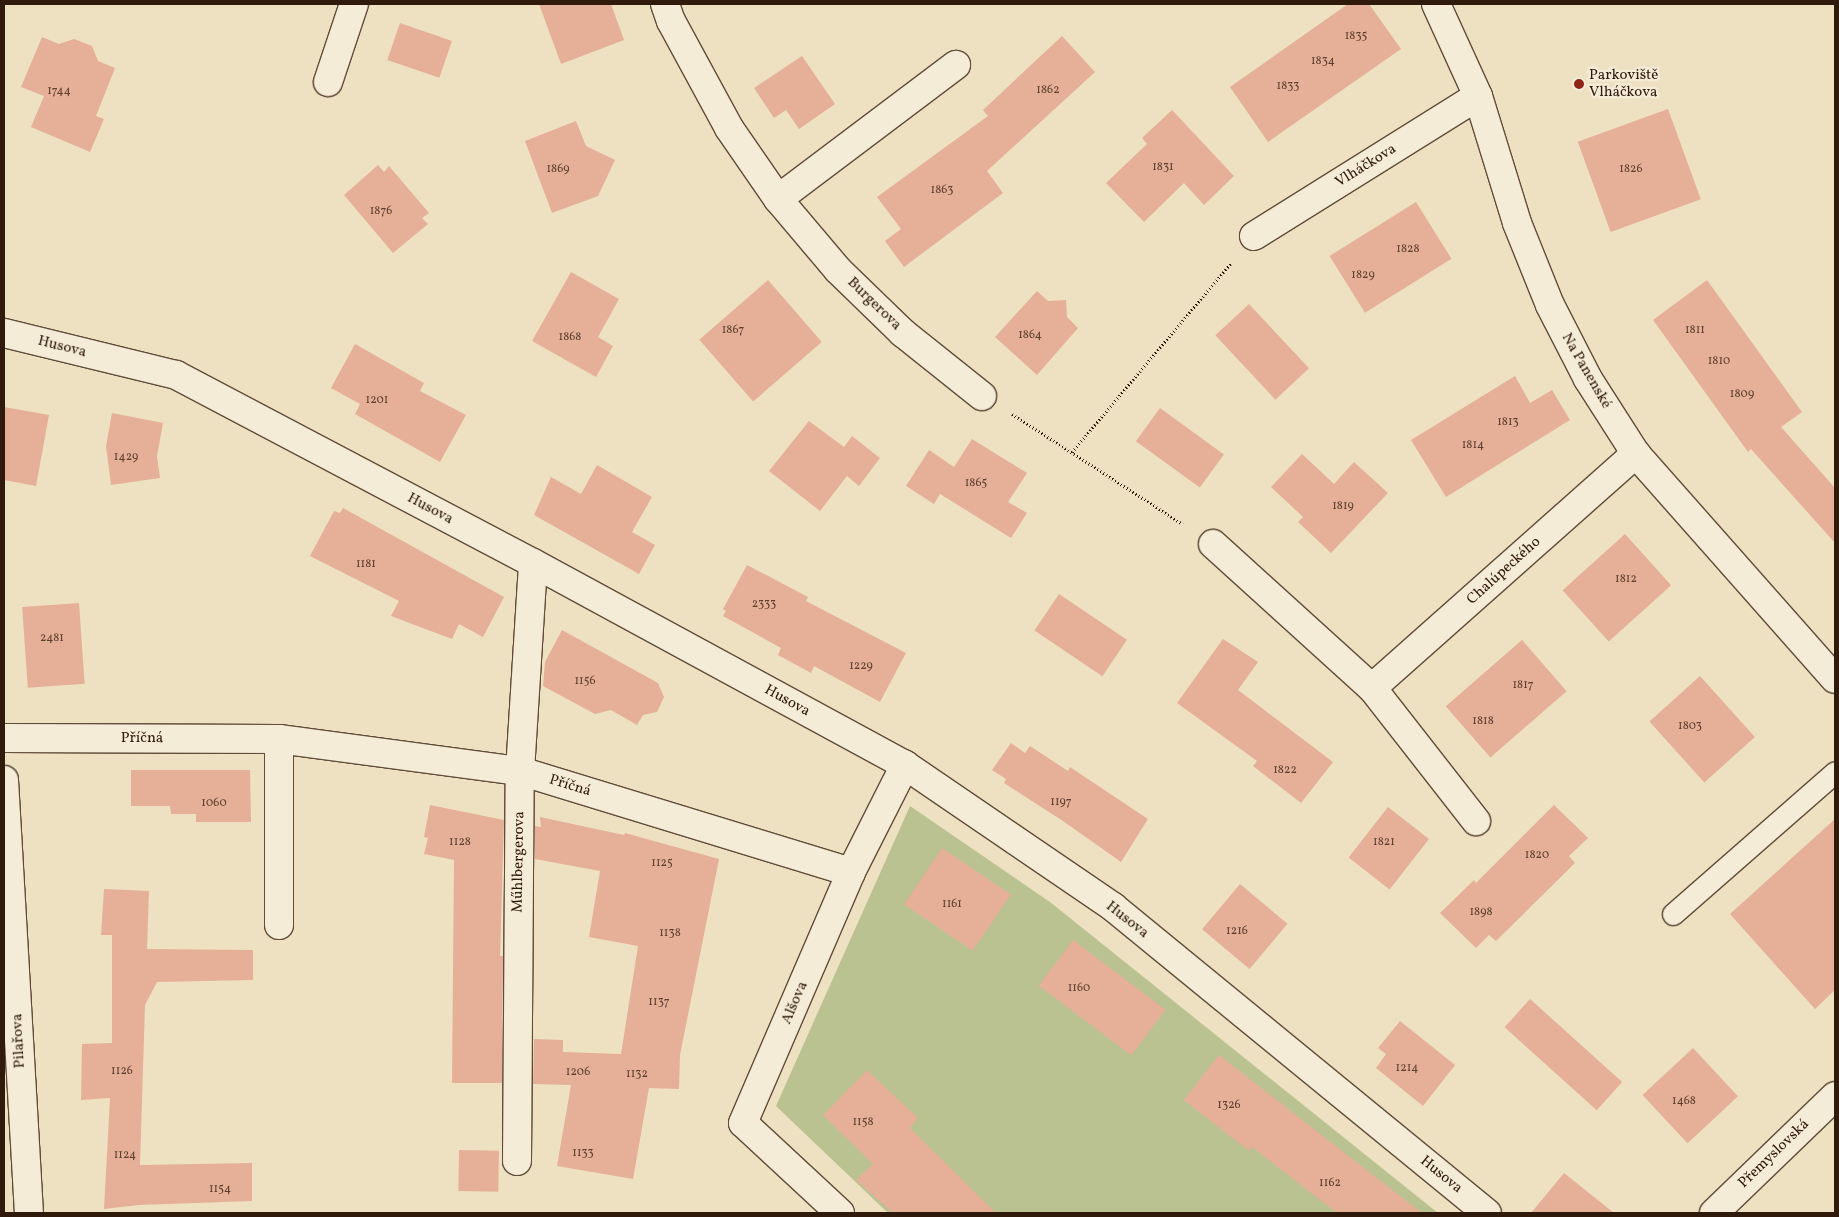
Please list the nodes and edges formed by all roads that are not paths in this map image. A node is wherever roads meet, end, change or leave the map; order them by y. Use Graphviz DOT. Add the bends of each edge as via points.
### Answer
graph roads {
  1 [pos="354,4"];
  2 [pos="664,4"];
  3 [pos="1436,4"];
  4 [pos="956,65"];
  5 [pos="328,82"];
  6 [pos="1478,96"];
  7 [pos="778,199"];
  8 [pos="1254,236"];
  9 [pos="4,333"];
  10 [pos="982,396"];
  11 [pos="1636,454"];
  12 [pos="1213,544"];
  13 [pos="533,563"];
  14 [pos="1835,679"];
  15 [pos="1372,688"];
  16 [pos="4,738"];
  17 [pos="280,740"];
  18 [pos="904,765"];
  19 [pos="520,771"];
  20 [pos="1835,772"];
  21 [pos="4,780"];
  22 [pos="1476,820"];
  23 [pos="851,872"];
  24 [pos="1673,914"];
  25 [pos="279,925"];
  26 [pos="1835,1096"];
  27 [pos="517,1162"];
  28 [pos="30,1213"];
  29 [pos="840,1213"];
  30 [pos="1487,1213"];
  31 [pos="1714,1213"];
  1 -- 5 [label="street"];
  2 -- 7 [label="street, Burgerova" via="729,128"];
  3 -- 6 [label="street, Na Panenské"];
  4 -- 7 [label="street"];
  6 -- 8 [label="street, Vlháčkova"];
  6 -- 11 [label="street, Na Panenské" via="1516,223 1550,306 1588,379"];
  7 -- 10 [label="street, Burgerova" via="838,270 902,333"];
  9 -- 13 [label="street, Husova" via="176,375"];
  11 -- 14 [label="street, Na Panenské"];
  11 -- 15 [label="street, Chalúpeckého"];
  12 -- 15 [label="street"];
  13 -- 18 [label="street, Husova"];
  13 -- 19 [label="street, Műhlbergerova"];
  15 -- 22 [label="street"];
  16 -- 17 [label="street, Příčná"];
  17 -- 19 [label="street, Příčná"];
  17 -- 25 [label="street"];
  18 -- 23 [label="street, Alšova"];
  18 -- 30 [label="street, Husova" via="1113,907"];
  19 -- 23 [label="street, Příčná"];
  19 -- 27 [label="street, Műhlbergerova"];
  20 -- 24 [label="lane"];
  21 -- 28 [label="street, Pilařova"];
  23 -- 29 [label="street, Alšova" via="743,1123"];
  26 -- 31 [label="street, Přemyslovská"];
}
